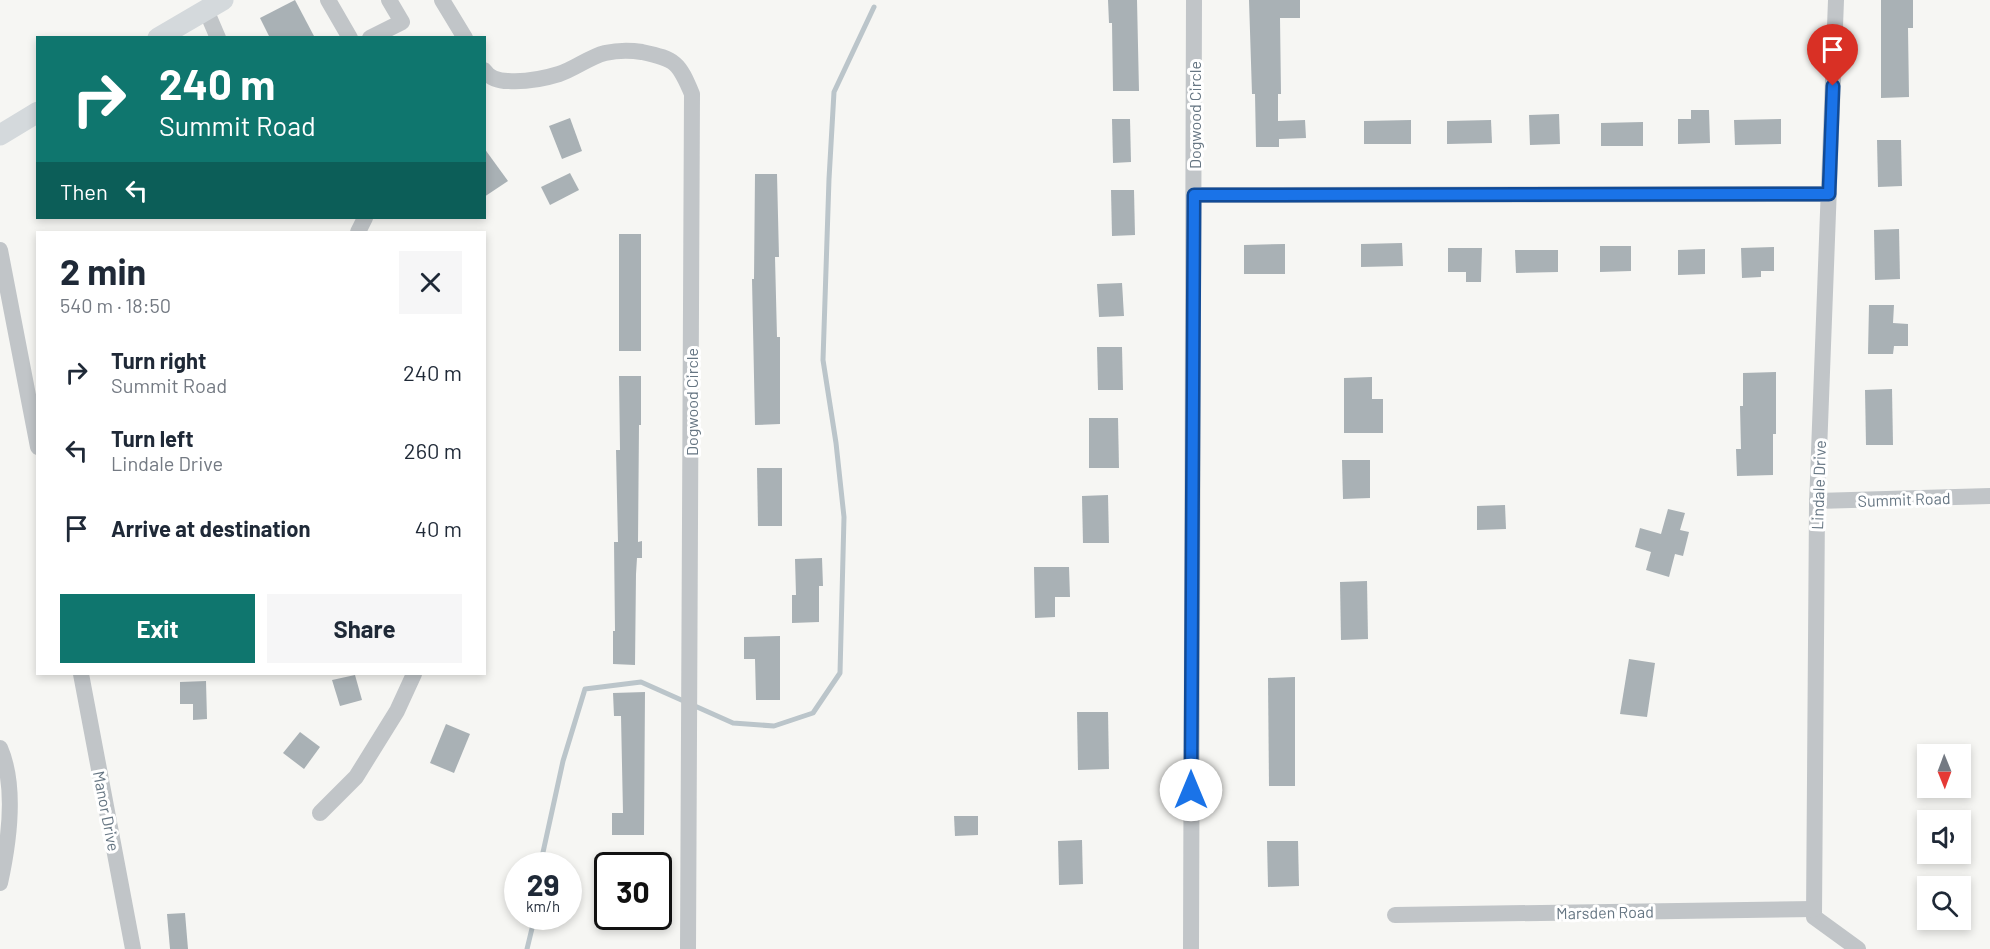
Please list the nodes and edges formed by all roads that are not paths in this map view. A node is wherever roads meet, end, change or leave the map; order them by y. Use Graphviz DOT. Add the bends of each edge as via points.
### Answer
graph roads {
  1 [pos="328,0"];
  2 [pos="389,0"];
  3 [pos="442,0"];
  4 [pos="1194,0"];
  5 [pos="1836,0"];
  6 [pos="214,5"];
  7 [pos="161,36"];
  8 [pos="218,36"];
  9 [pos="349,36"];
  10 [pos="374,36"];
  11 [pos="464,36"];
  12 [pos="488,79"];
  13 [pos="36,113"];
  14 [pos="0,135"];
  15 [pos="1829,194"];
  16 [pos="1194,195"];
  17 [pos="0,250"];
  18 [pos="36,437"];
  19 [pos="1990,496"];
  20 [pos="1817,501"];
  21 [pos="81,675"];
  22 [pos="414,675"];
  23 [pos="0,748"];
  24 [pos="320,813"];
  25 [pos="0,883"];
  26 [pos="1814,909"];
  27 [pos="1395,915"];
  28 [pos="133,949"];
  29 [pos="688,949"];
  30 [pos="1191,949"];
  31 [pos="1858,949"];
  1 -- 9 [label="street"];
  2 -- 10 [label="street" via="402,22"];
  3 -- 11 [label="street"];
  4 -- 16 [label="street, Dogwood Circle"];
  5 -- 15 [label="street, Lindale Drive"];
  6 -- 7 [label="main road"];
  6 -- 8 [label="street"];
  12 -- 29 [label="street, Dogwood Circle" via="522,82 558,74 604,53 631,50 666,57 684,75 692,94"];
  13 -- 14 [label="main road"];
  15 -- 16 [label="street"];
  15 -- 20 [label="street, Lindale Drive"];
  16 -- 30 [label="street, Dogwood Circle"];
  17 -- 18 [label="street"];
  19 -- 20 [label="street, Summit Road"];
  20 -- 26 [label="street, Lindale Drive"];
  21 -- 28 [label="street, Manor Drive"];
  22 -- 24 [label="street" via="397,711 356,777"];
  23 -- 25 [label="street" via="10,787 6,856"];
  26 -- 27 [label="street, Marsden Road"];
  26 -- 31 [label="street" via="1814,917"];
}
